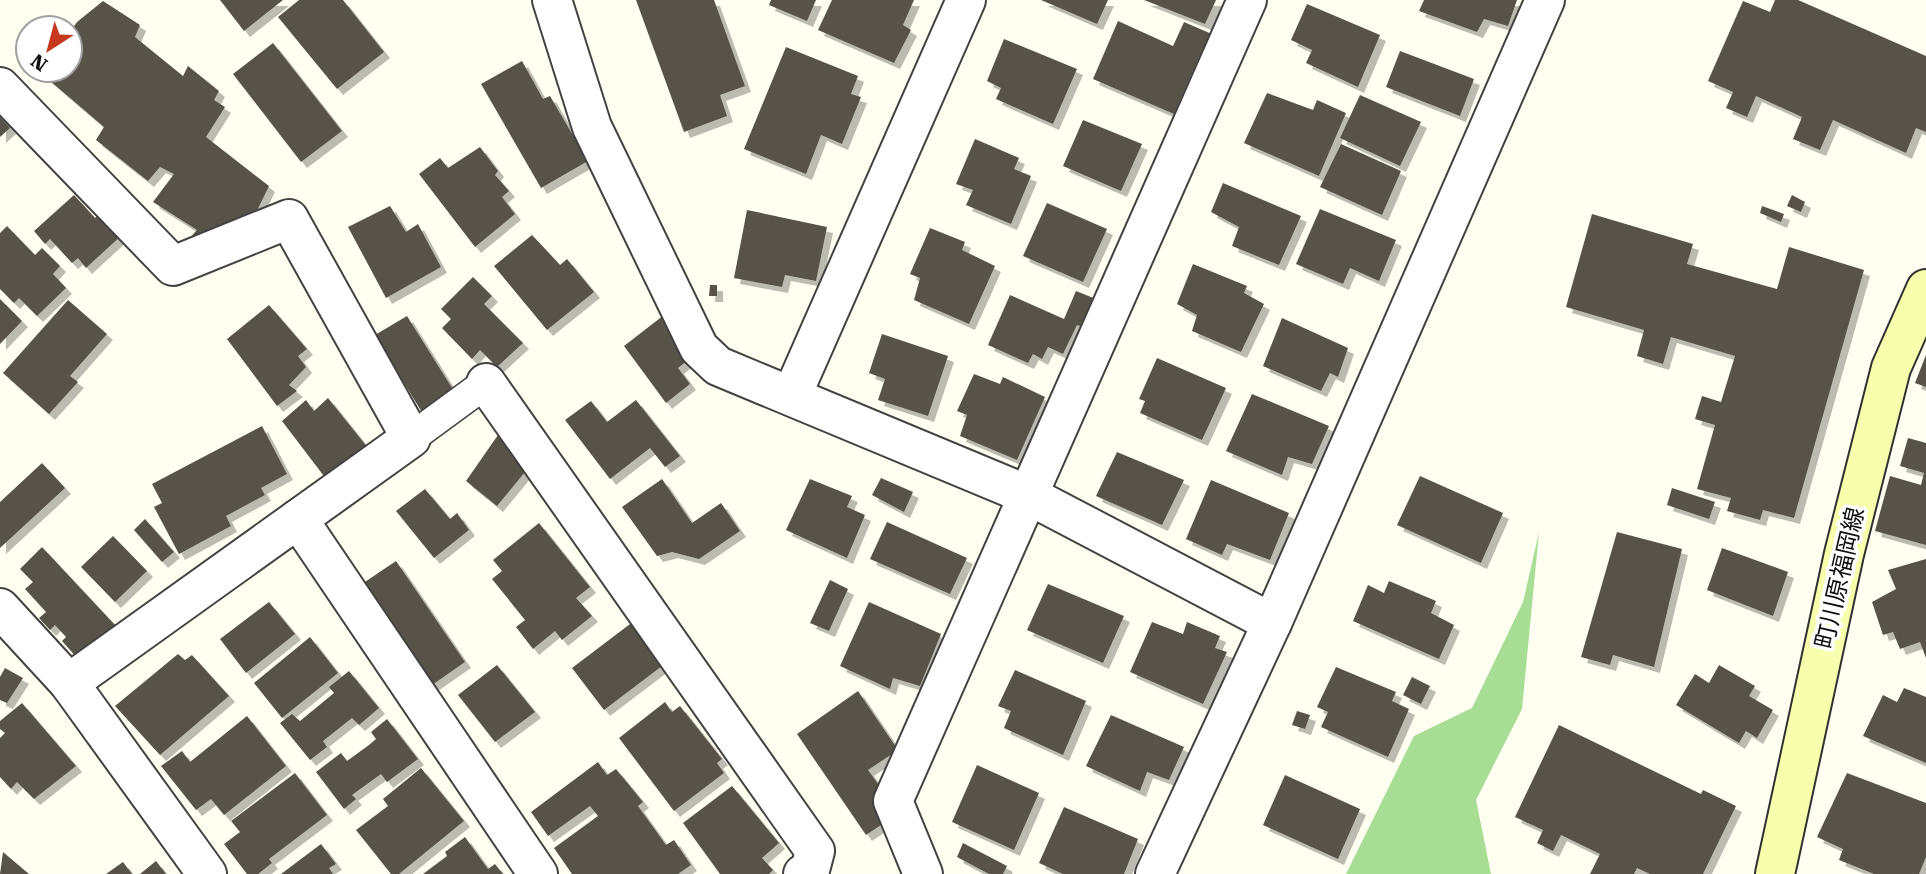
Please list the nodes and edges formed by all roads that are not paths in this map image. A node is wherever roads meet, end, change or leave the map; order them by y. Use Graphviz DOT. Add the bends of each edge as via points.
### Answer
graph roads {
  1 [pos="552,0"];
  2 [pos="967,0"];
  3 [pos="1247,0"];
  4 [pos="1545,0"];
  5 [pos="0,87"];
  6 [pos="1926,289"];
  7 [pos="486,383"];
  8 [pos="792,395"];
  9 [pos="411,438"];
  10 [pos="1028,495"];
  11 [pos="298,519"];
  12 [pos="0,608"];
  13 [pos="1272,623"];
  14 [pos="69,683"];
  15 [pos="207,874"];
  16 [pos="538,874"];
  17 [pos="803,874"];
  18 [pos="923,874"];
  19 [pos="1155,874"];
  20 [pos="1775,874"];
  1 -- 8 [label="street" via="592,127 699,348 718,366"];
  2 -- 8 [label="street"];
  3 -- 10 [label="street"];
  4 -- 13 [label="street"];
  5 -- 9 [label="street" via="173,266 289,219"];
  6 -- 20 [label="main road, 町川原福岡線" via="1891,368 1844,554"];
  7 -- 9 [label="lane"];
  7 -- 17 [label="street" via="815,851 810,870"];
  8 -- 10 [label="street"];
  9 -- 11 [label="street"];
  10 -- 13 [label="street"];
  10 -- 18 [label="street" via="893,801"];
  11 -- 14 [label="street"];
  11 -- 16 [label="street"];
  12 -- 14 [label="street"];
  13 -- 19 [label="street"];
  14 -- 15 [label="street"];
}
